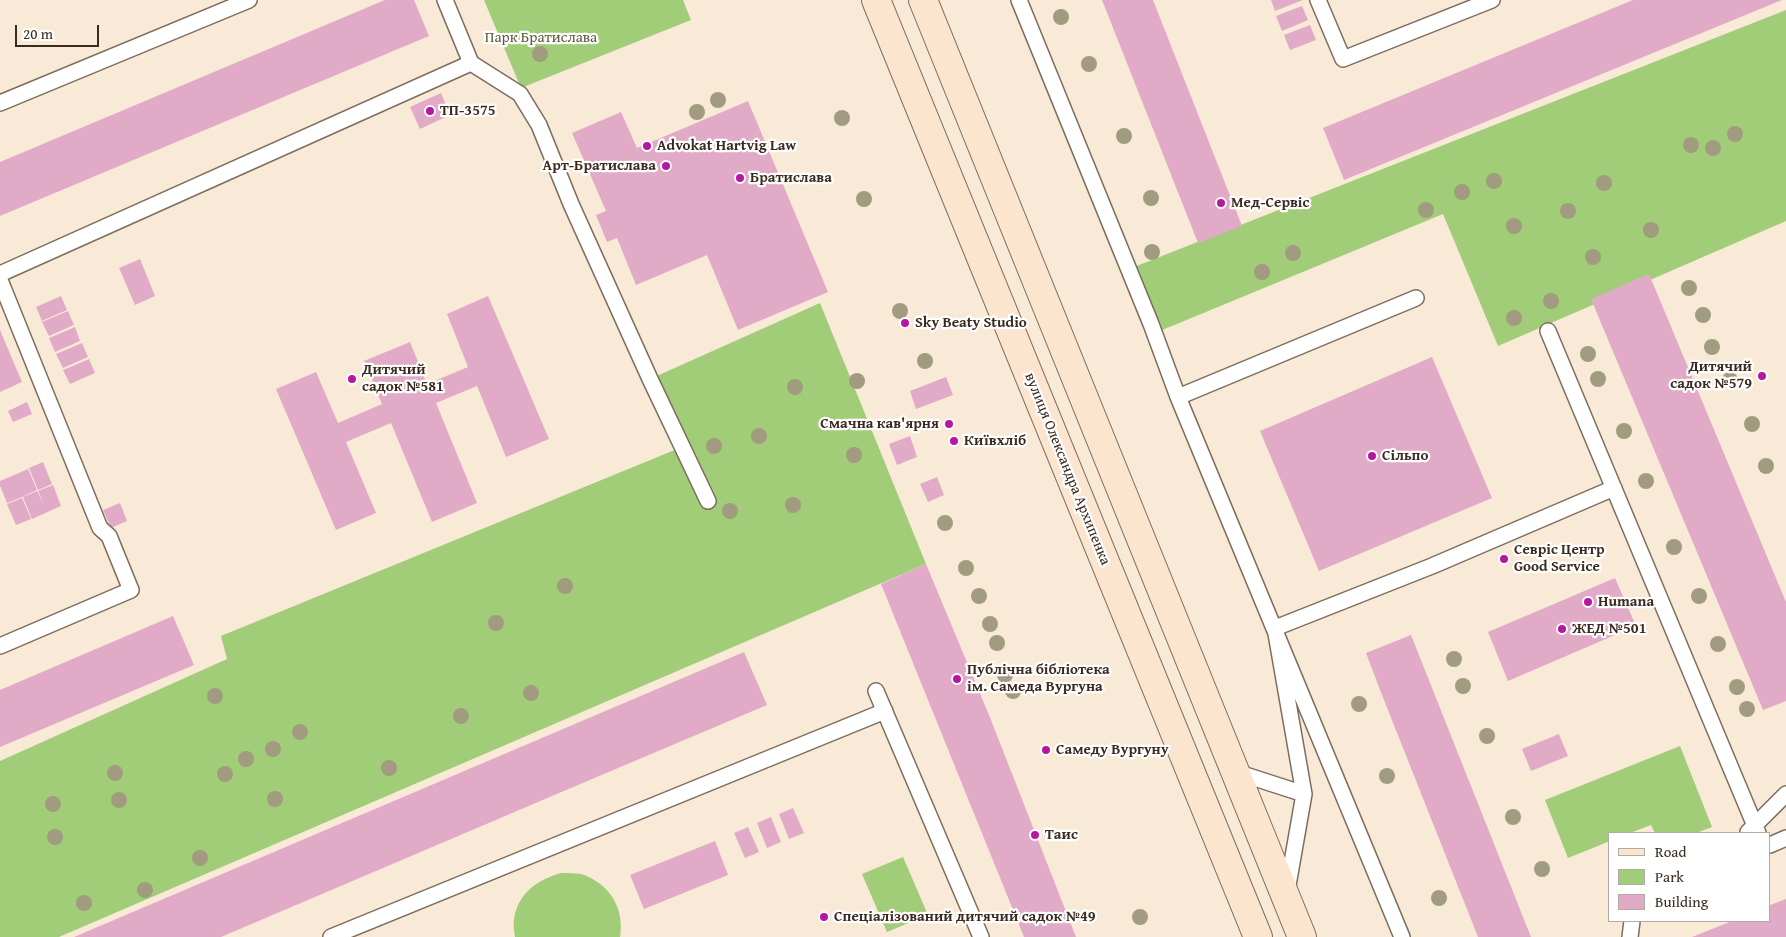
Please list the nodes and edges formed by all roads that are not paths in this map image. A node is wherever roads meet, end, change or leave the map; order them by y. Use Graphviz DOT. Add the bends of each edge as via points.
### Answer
graph roads {
  1 [pos="249,0"];
  2 [pos="445,0"];
  3 [pos="876,0"];
  4 [pos="923,0"];
  5 [pos="1019,0"];
  6 [pos="1318,0"];
  7 [pos="1492,0"];
  8 [pos="472,62"];
  9 [pos="0,103"];
  10 [pos="0,274"];
  11 [pos="0,280"];
  12 [pos="1416,298"];
  13 [pos="1548,331"];
  14 [pos="1178,397"];
  15 [pos="1614,488"];
  16 [pos="708,501"];
  17 [pos="1275,628"];
  18 [pos="0,646"];
  19 [pos="876,691"];
  20 [pos="884,711"];
  21 [pos="1236,772"];
  22 [pos="1304,794"];
  23 [pos="1786,794"];
  24 [pos="1753,831"];
  25 [pos="1786,838"];
  26 [pos="1771,845"];
  27 [pos="1286,897"];
  28 [pos="1632,922"];
  29 [pos="331,937"];
  30 [pos="981,937"];
  31 [pos="1258,937"];
  32 [pos="1302,937"];
  33 [pos="1402,937"];
  34 [pos="1630,937"];
  1 -- 9 [label="lane"];
  2 -- 8 [label="lane"];
  3 -- 31 [label="main road, вулиця Олександра Архипенка"];
  4 -- 21 [label="main road"];
  5 -- 14 [label="lane"];
  6 -- 7 [label="lane" via="1343,59"];
  8 -- 10 [label="lane"];
  8 -- 16 [label="lane" via="520,94 539,125 578,222"];
  11 -- 18 [label="lane" via="100,528 109,536 132,590"];
  12 -- 14 [label="lane"];
  13 -- 15 [label="lane"];
  14 -- 17 [label="lane"];
  15 -- 17 [label="lane" via="1432,566"];
  15 -- 24 [label="lane"];
  17 -- 22 [label="lane"];
  17 -- 33 [label="lane"];
  19 -- 20 [label="lane"];
  20 -- 29 [label="lane"];
  20 -- 30 [label="lane"];
  21 -- 22 [label="lane"];
  21 -- 27 [label="main road"];
  22 -- 27 [label="lane"];
  23 -- 24 [label="lane"];
  25 -- 26 [label="lane"];
  27 -- 32 [label="main road"];
  28 -- 34 [label="lane"];
}
